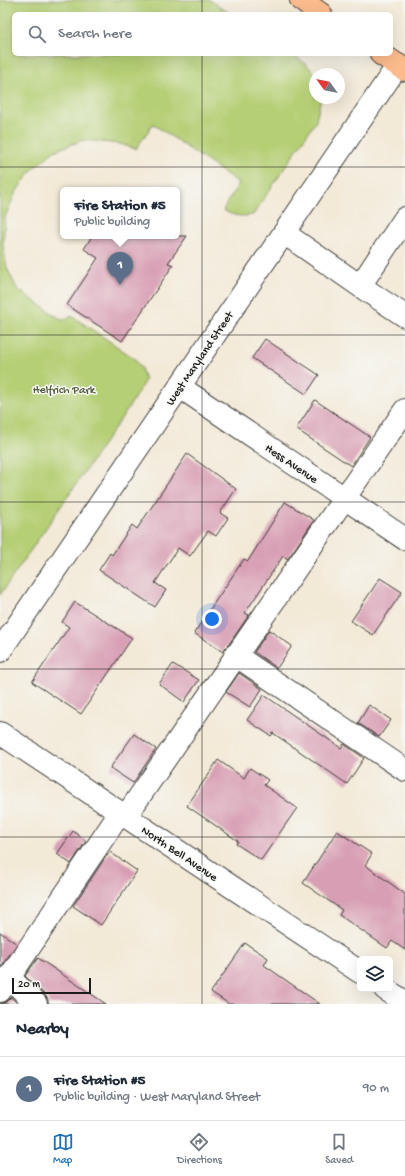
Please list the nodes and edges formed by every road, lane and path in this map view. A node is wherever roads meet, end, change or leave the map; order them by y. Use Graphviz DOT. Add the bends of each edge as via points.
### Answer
graph roads {
  1 [pos="301,0"];
  2 [pos="319,12"];
  3 [pos="399,65"];
  4 [pos="405,218"];
  5 [pos="284,233"];
  6 [pos="364,289"];
  7 [pos="405,304"];
  8 [pos="405,316"];
  9 [pos="180,387"];
  10 [pos="405,410"];
  11 [pos="345,498"];
  12 [pos="405,539"];
  13 [pos="0,651"];
  14 [pos="235,655"];
  15 [pos="0,733"];
  16 [pos="405,770"];
  17 [pos="123,814"];
  18 [pos="357,970"];
  19 [pos="4,984"];
  20 [pos="390,992"];
  21 [pos="405,1002"];
  22 [pos="36,1004"];
  1 -- 2 [label="main road"];
  3 -- 5 [label="street, West Maryland Street"];
  4 -- 6 [label="street"];
  5 -- 6 [label="street"];
  5 -- 9 [label="street, West Maryland Street"];
  6 -- 7 [label="street" via="385,292"];
  6 -- 8 [label="street"];
  9 -- 11 [label="street, Hess Avenue"];
  9 -- 13 [label="street, West Maryland Street"];
  10 -- 11 [label="street"];
  11 -- 12 [label="street, Hess Avenue"];
  11 -- 14 [label="street"];
  14 -- 16 [label="street"];
  14 -- 17 [label="street"];
  15 -- 17 [label="street, North Bell Avenue"];
  17 -- 18 [label="street, North Bell Avenue"];
  17 -- 19 [label="street"];
  19 -- 22 [label="street"];
  20 -- 21 [label="street"];
}
